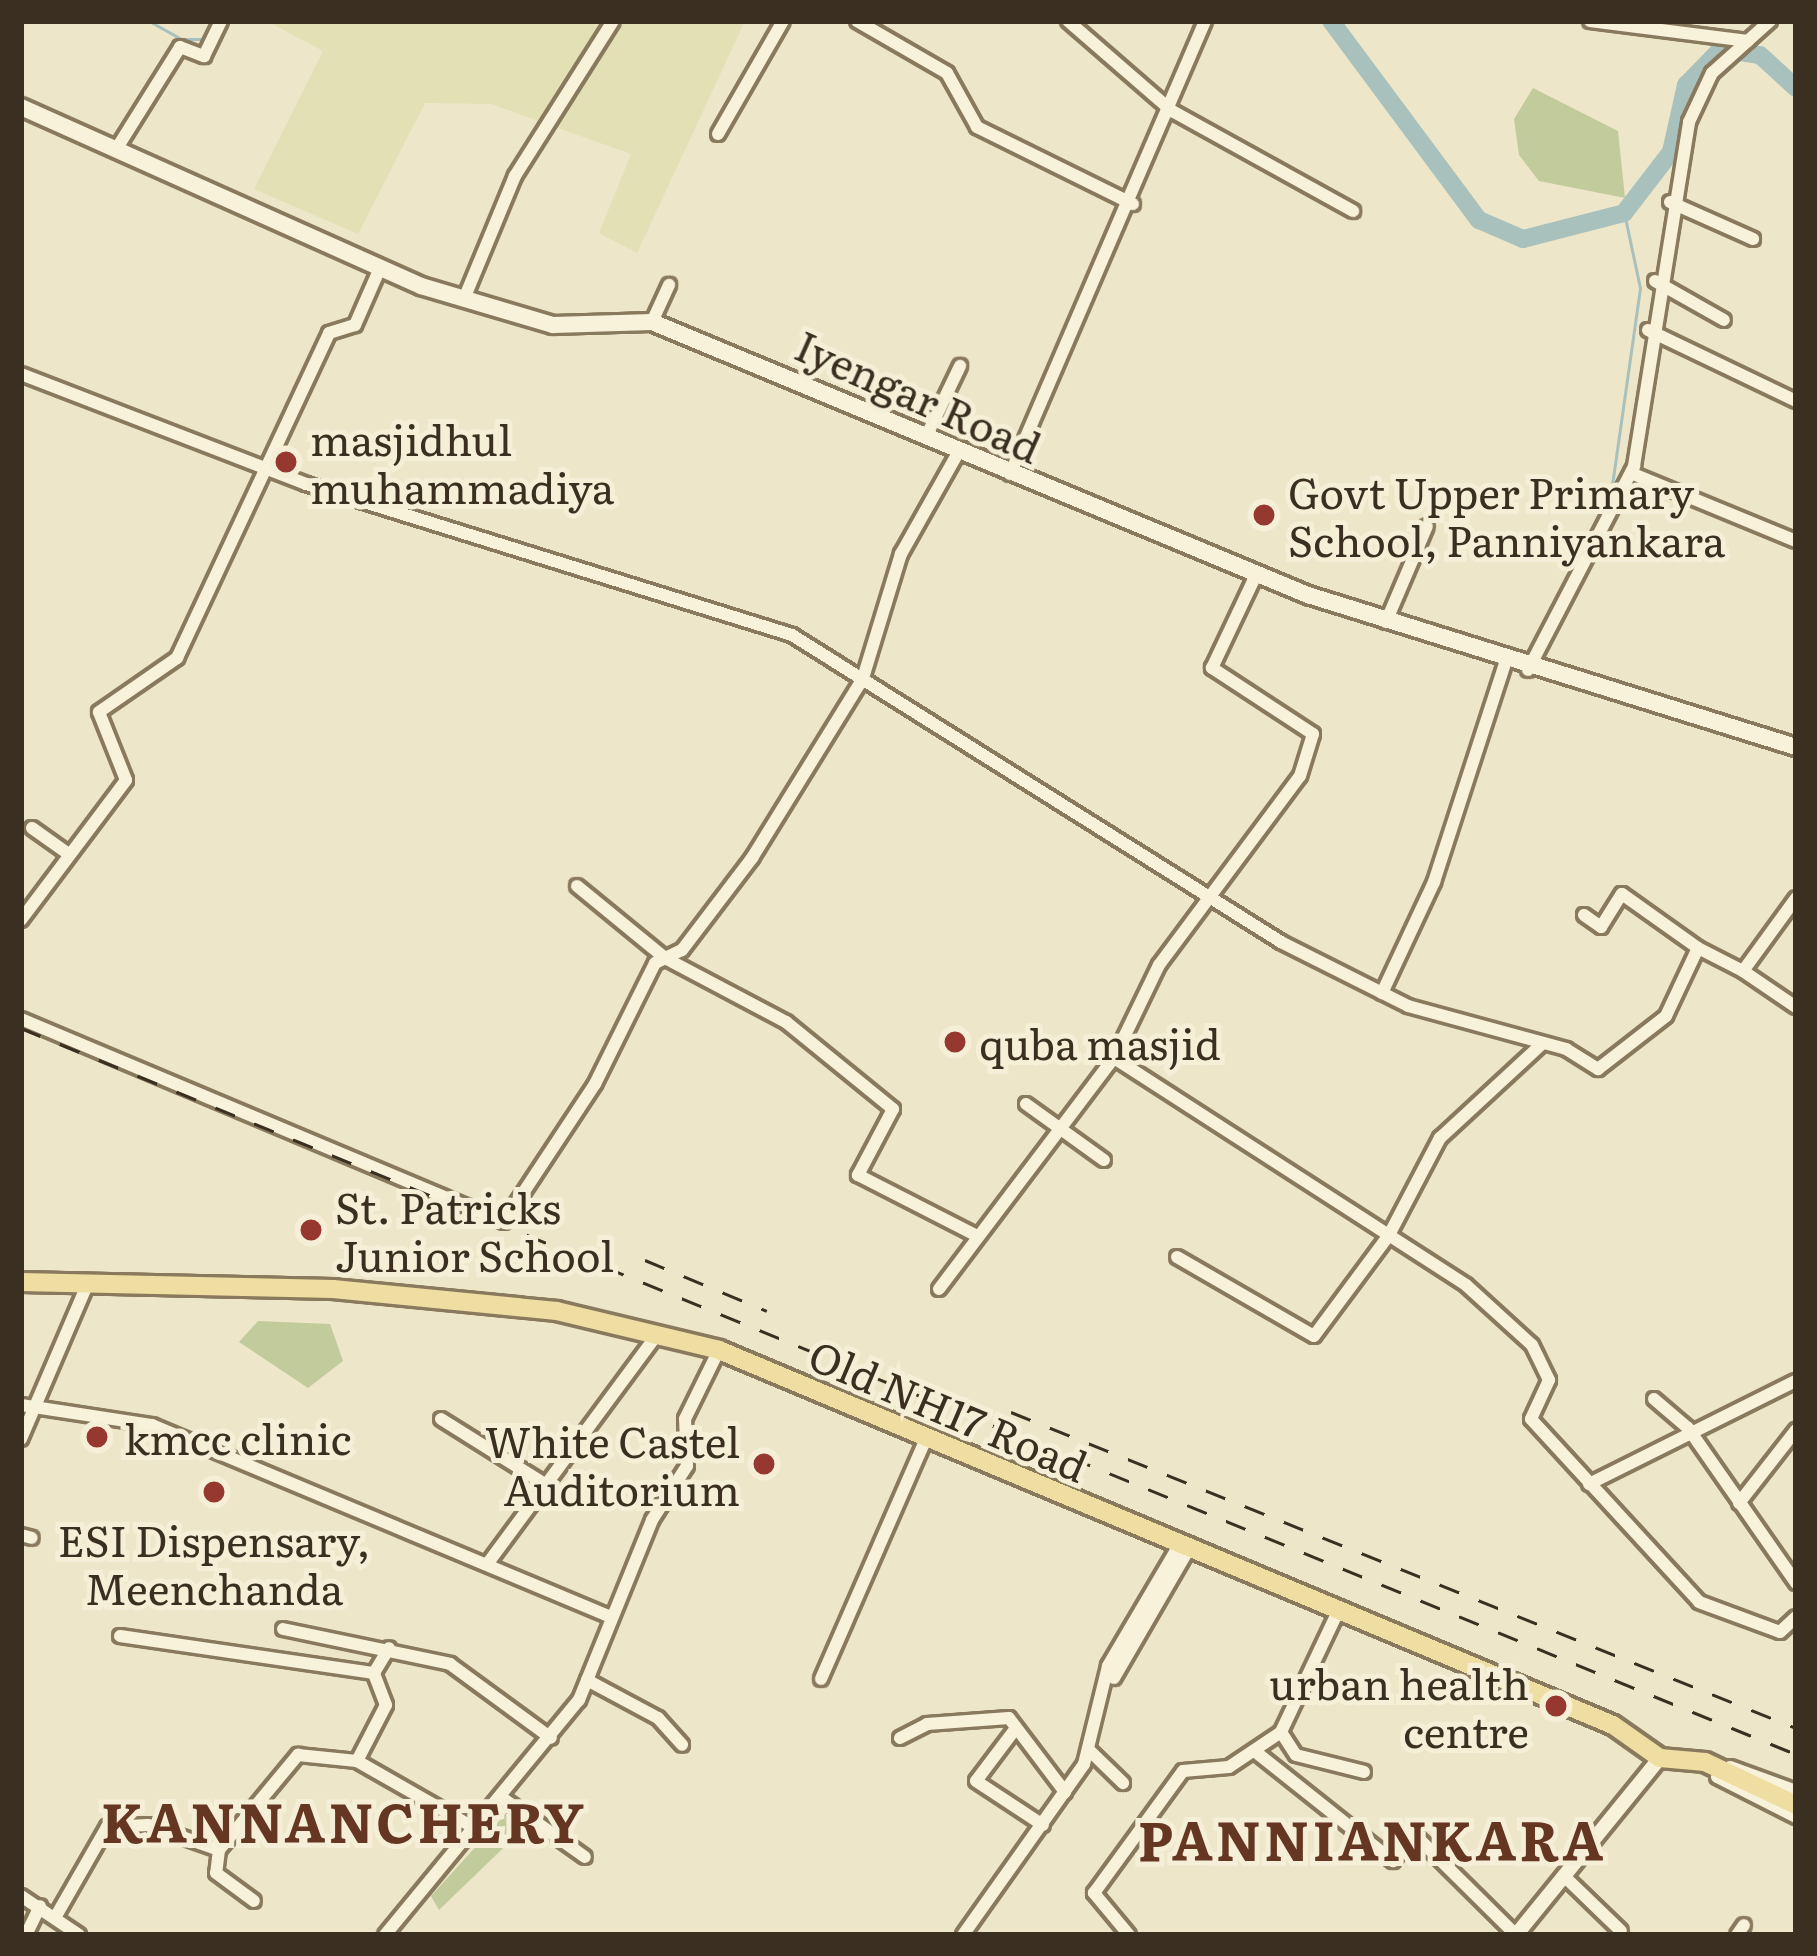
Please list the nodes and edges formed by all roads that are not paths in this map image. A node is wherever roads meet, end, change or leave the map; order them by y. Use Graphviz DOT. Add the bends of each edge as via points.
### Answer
graph roads {
  1 [pos="221,21"];
  2 [pos="613,21"];
  3 [pos="783,21"];
  4 [pos="857,21"];
  5 [pos="887,21"];
  6 [pos="1068,21"];
  7 [pos="1205,21"];
  8 [pos="1590,21"];
  9 [pos="1770,21"];
  10 [pos="1700,27"];
  11 [pos="885,37"];
  12 [pos="1748,41"];
  13 [pos="21,107"];
  14 [pos="1172,111"];
  15 [pos="718,134"];
  16 [pos="117,148"];
  17 [pos="1670,202"];
  18 [pos="1133,204"];
  19 [pos="1353,212"];
  20 [pos="1753,239"];
  21 [pos="380,268"];
  22 [pos="1655,281"];
  23 [pos="669,285"];
  24 [pos="464,299"];
  25 [pos="1724,320"];
  26 [pos="652,322"];
  27 [pos="1648,330"];
  28 [pos="960,366"];
  29 [pos="21,374"];
  30 [pos="1796,401"];
  31 [pos="926,436"];
  32 [pos="958,451"];
  33 [pos="266,468"];
  34 [pos="1631,472"];
  35 [pos="1010,474"];
  36 [pos="1427,526"];
  37 [pos="1796,541"];
  38 [pos="1256,575"];
  39 [pos="1386,622"];
  40 [pos="1505,663"];
  41 [pos="1528,671"];
  42 [pos="863,678"];
  43 [pos="1796,747"];
  44 [pos="32,828"];
  45 [pos="67,853"];
  46 [pos="577,886"];
  47 [pos="1206,897"];
  48 [pos="1796,898"];
  49 [pos="1584,914"];
  50 [pos="21,920"];
  51 [pos="1698,948"];
  52 [pos="665,958"];
  53 [pos="1743,971"];
  54 [pos="1382,993"];
  55 [pos="1796,1007"];
  56 [pos="21,1019"];
  57 [pos="1541,1044"];
  58 [pos="1114,1058"];
  59 [pos="1026,1104"];
  60 [pos="1055,1126"];
  61 [pos="1104,1160"];
  62 [pos="1390,1235"];
  63 [pos="977,1236"];
  64 [pos="1178,1257"];
  65 [pos="21,1282"];
  66 [pos="87,1285"];
  67 [pos="939,1289"];
  68 [pos="657,1335"];
  69 [pos="719,1350"];
  70 [pos="1796,1381"];
  71 [pos="1654,1399"];
  72 [pos="40,1403"];
  73 [pos="21,1405"];
  74 [pos="441,1419"];
  75 [pos="1688,1428"];
  76 [pos="1796,1430"];
  77 [pos="927,1436"];
  78 [pos="21,1438"];
  79 [pos="1589,1484"];
  80 [pos="548,1486"];
  81 [pos="1739,1503"];
  82 [pos="1182,1550"];
  83 [pos="488,1563"];
  84 [pos="1796,1583"];
  85 [pos="1340,1607"];
  86 [pos="611,1617"];
  87 [pos="1796,1617"];
  88 [pos="283,1629"];
  89 [pos="119,1636"];
  90 [pos="389,1648"];
  91 [pos="374,1673"];
  92 [pos="1114,1678"];
  93 [pos="821,1679"];
  94 [pos="587,1680"];
  95 [pos="1016,1728"];
  96 [pos="1281,1732"];
  97 [pos="551,1738"];
  98 [pos="899,1738"];
  99 [pos="682,1745"];
  100 [pos="1088,1748"];
  101 [pos="1257,1753"];
  102 [pos="1660,1758"];
  103 [pos="357,1761"];
  104 [pos="1705,1762"];
  105 [pos="1364,1772"];
  106 [pos="1124,1783"];
  107 [pos="1796,1791"];
  108 [pos="1065,1792"];
  109 [pos="505,1800"];
  110 [pos="1796,1805"];
  111 [pos="1796,1817"];
  112 [pos="1043,1826"];
  113 [pos="478,1830"];
  114 [pos="219,1850"];
  115 [pos="584,1857"];
  116 [pos="1564,1876"];
  117 [pos="21,1896"];
  118 [pos="254,1901"];
  119 [pos="40,1906"];
  120 [pos="56,1916"];
  121 [pos="1621,1931"];
  122 [pos="26,1935"];
  123 [pos="80,1935"];
  124 [pos="385,1935"];
  125 [pos="964,1935"];
  126 [pos="1129,1935"];
  127 [pos="1516,1935"];
  1 -- 16 [label="street" via="204,56 180,47"];
  2 -- 24 [label="street" via="514,176"];
  3 -- 15 [label="street"];
  4 -- 11 [label="street"];
  5 -- 11 [label="street"];
  6 -- 14 [label="street"];
  7 -- 14 [label="street"];
  8 -- 10 [label="street"];
  9 -- 12 [label="street"];
  10 -- 12 [label="street"];
  11 -- 18 [label="street" via="947,74 977,127"];
  12 -- 17 [label="street" via="1712,74"];
  13 -- 16 [label="main road, Iyengar Road"];
  14 -- 18 [label="street"];
  14 -- 19 [label="street"];
  16 -- 21 [label="main road, Iyengar Road"];
  17 -- 20 [label="street"];
  17 -- 22 [label="street"];
  18 -- 35 [label="street"];
  21 -- 24 [label="main road, Iyengar Road"];
  21 -- 33 [label="street" via="355,325 329,333"];
  22 -- 25 [label="street"];
  22 -- 27 [label="street"];
  23 -- 26 [label="street"];
  24 -- 26 [label="main road, Iyengar Road" via="553,325"];
  26 -- 31 [label="main road, Iyengar Road"];
  27 -- 30 [label="street"];
  27 -- 34 [label="street"];
  28 -- 31 [label="street"];
  29 -- 33 [label="street"];
  31 -- 32 [label="main road, Iyengar Road"];
  32 -- 35 [label="main road, Iyengar Road"];
  32 -- 42 [label="street" via="901,554"];
  33 -- 42 [label="street" via="792,635"];
  33 -- 45 [label="street" via="177,658 99,712 126,780"];
  34 -- 37 [label="street"];
  34 -- 41 [label="street"];
  35 -- 38 [label="main road, Iyengar Road"];
  36 -- 39 [label="street"];
  38 -- 39 [label="main road, Iyengar Road"];
  38 -- 47 [label="street" via="1212,668 1313,734 1300,776"];
  39 -- 40 [label="main road, Iyengar Road"];
  40 -- 41 [label="main road, Iyengar Road"];
  40 -- 54 [label="street" via="1434,882"];
  41 -- 43 [label="main road, Iyengar Road"];
  42 -- 47 [label="street"];
  42 -- 52 [label="street" via="752,858"];
  44 -- 45 [label="street"];
  45 -- 50 [label="street"];
  46 -- 52 [label="street"];
  47 -- 54 [label="street"];
  47 -- 58 [label="street"];
  48 -- 53 [label="street"];
  49 -- 51 [label="street" via="1601,927 1622,894"];
  51 -- 53 [label="street"];
  51 -- 57 [label="street" via="1666,1016 1598,1069"];
  52 -- 56 [label="street" via="504,1222"];
  52 -- 63 [label="street" via="786,1022 893,1109 858,1175"];
  53 -- 55 [label="street"];
  54 -- 57 [label="street"];
  57 -- 62 [label="street" via="1440,1138"];
  58 -- 60 [label="street"];
  58 -- 62 [label="street"];
  59 -- 60 [label="street"];
  60 -- 61 [label="street"];
  60 -- 63 [label="street"];
  62 -- 64 [label="street" via="1314,1336"];
  62 -- 79 [label="street" via="1532,1346 1549,1381 1531,1419"];
  63 -- 67 [label="street"];
  65 -- 66 [label="main road, Old NH17 Road"];
  66 -- 68 [label="main road, Old NH17 Road" via="333,1289 556,1311"];
  66 -- 72 [label="street"];
  68 -- 69 [label="main road, Old NH17 Road"];
  68 -- 80 [label="street"];
  69 -- 77 [label="main road, Old NH17 Road"];
  69 -- 86 [label="street" via="685,1419 687,1466"];
  70 -- 75 [label="street"];
  71 -- 75 [label="street"];
  72 -- 73 [label="street"];
  72 -- 78 [label="street"];
  72 -- 83 [label="street" via="152,1425"];
  74 -- 80 [label="street"];
  75 -- 79 [label="street"];
  75 -- 81 [label="street"];
  76 -- 81 [label="street"];
  77 -- 82 [label="main road, Old NH17 Road"];
  77 -- 93 [label="street"];
  79 -- 87 [label="street" via="1699,1603 1780,1632"];
  80 -- 83 [label="street"];
  81 -- 84 [label="street"];
  82 -- 85 [label="main road, Old NH17 Road"];
  82 -- 92 [label="street"];
  82 -- 100 [label="street" via="1108,1666"];
  83 -- 86 [label="street"];
  85 -- 96 [label="street"];
  85 -- 102 [label="main road, Old NH17 Road" via="1612,1725"];
  86 -- 94 [label="street"];
  88 -- 90 [label="street"];
  89 -- 91 [label="street"];
  90 -- 91 [label="street"];
  90 -- 97 [label="street" via="450,1664"];
  91 -- 103 [label="street" via="386,1705"];
  94 -- 97 [label="street"];
  94 -- 99 [label="street" via="658,1718"];
  95 -- 98 [label="street" via="1009,1718 927,1724"];
  95 -- 108 [label="street"];
  95 -- 112 [label="street" via="976,1781"];
  96 -- 101 [label="street"];
  96 -- 105 [label="street" via="1296,1755"];
  97 -- 109 [label="street"];
  100 -- 106 [label="street"];
  100 -- 108 [label="street"];
  101 -- 126 [label="street" via="1183,1771 1094,1893"];
  101 -- 127 [label="street" via="1393,1861 1413,1833"];
  102 -- 104 [label="main road, Old NH17 Road"];
  102 -- 111 [label="street"];
  102 -- 116 [label="street"];
  103 -- 113 [label="street"];
  103 -- 114 [label="street" via="298,1755"];
  104 -- 107 [label="street"];
  104 -- 110 [label="main road, Old NH17 Road"];
  108 -- 112 [label="street"];
  109 -- 113 [label="street"];
  109 -- 115 [label="street"];
  112 -- 125 [label="street"];
  113 -- 124 [label="street"];
  114 -- 118 [label="street" via="216,1874"];
  114 -- 120 [label="street" via="148,1825 107,1827"];
  116 -- 121 [label="street"];
  116 -- 127 [label="street"];
  117 -- 119 [label="street"];
  119 -- 120 [label="street"];
  119 -- 122 [label="street"];
  120 -- 123 [label="street"];
}
